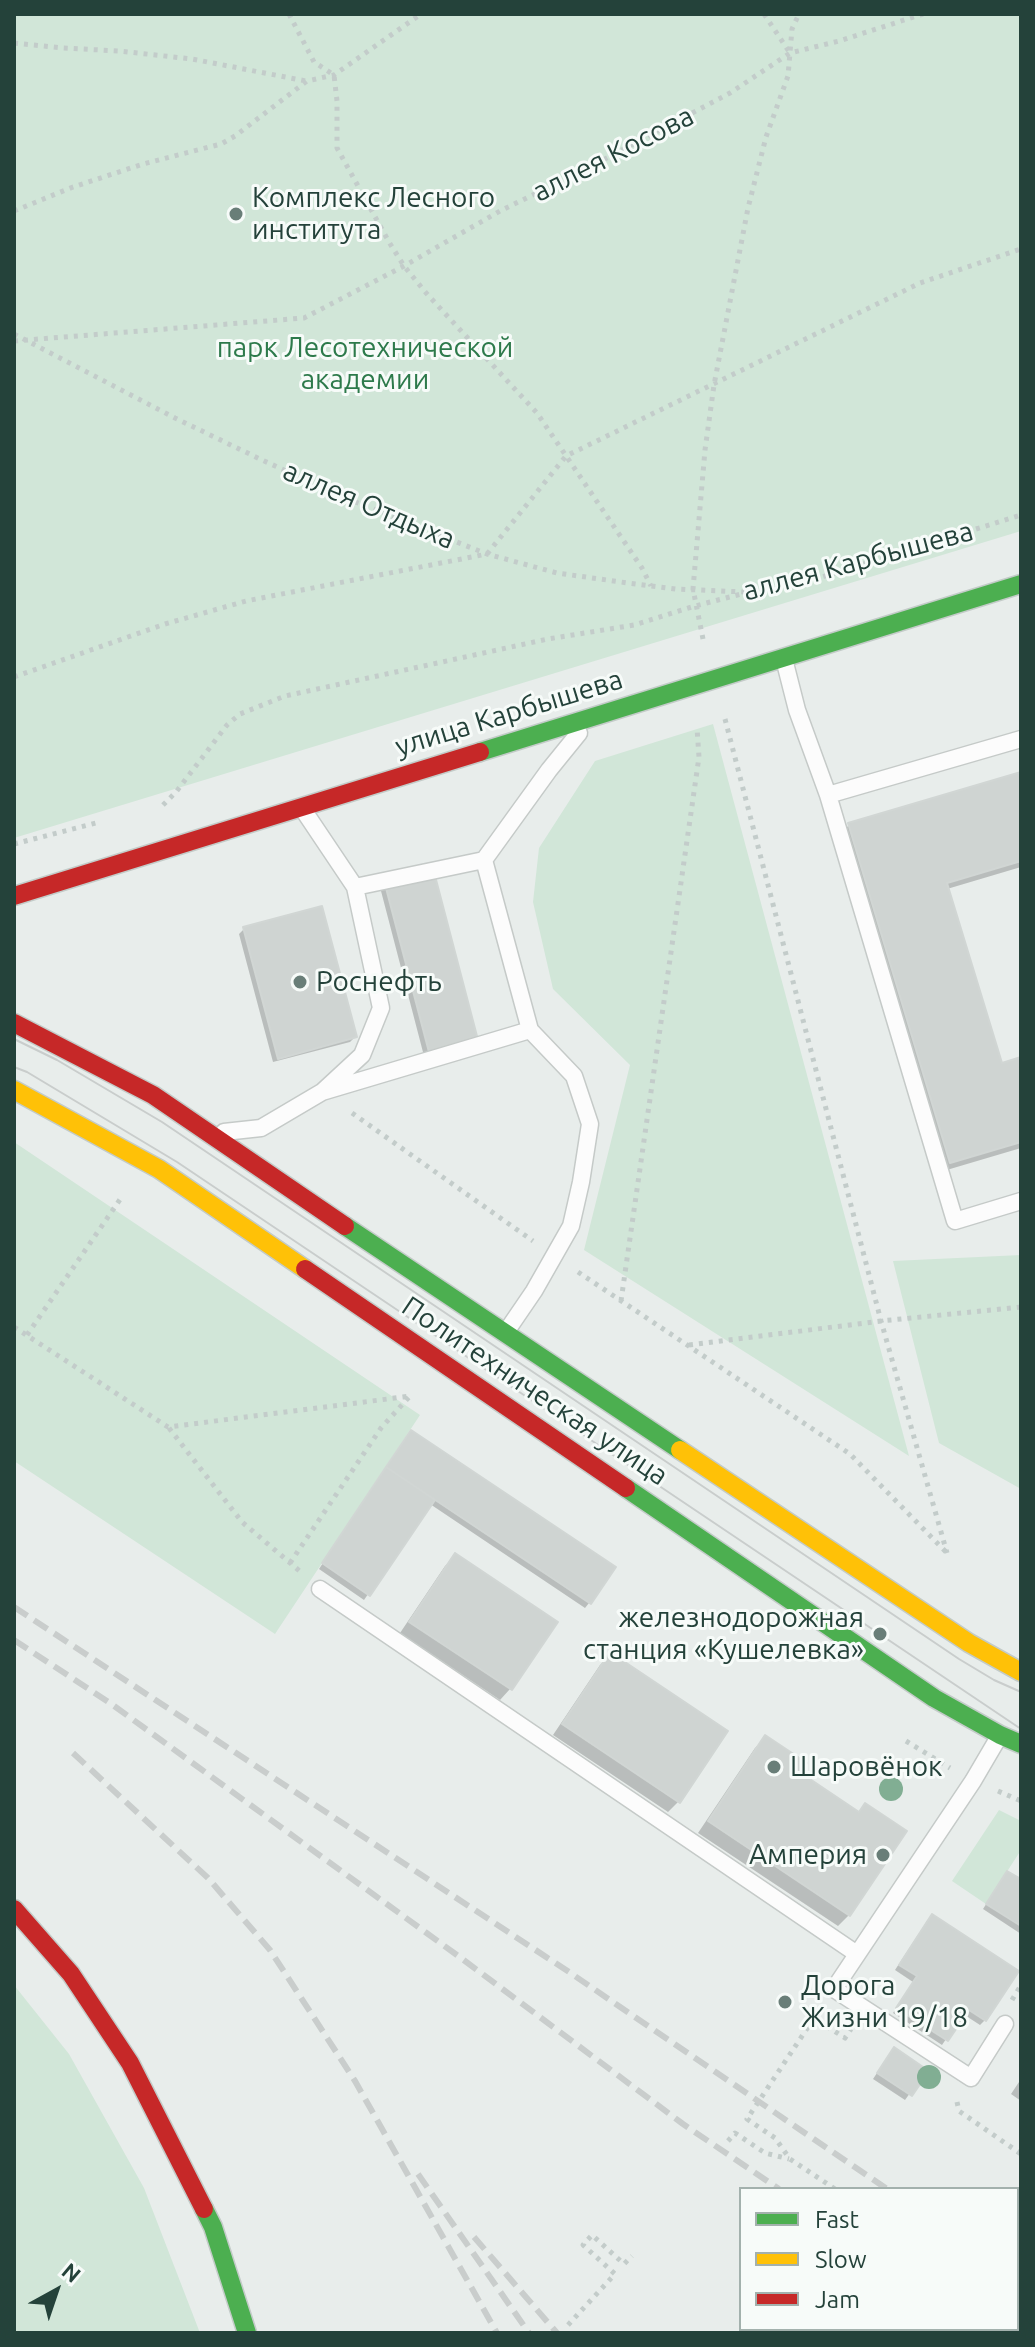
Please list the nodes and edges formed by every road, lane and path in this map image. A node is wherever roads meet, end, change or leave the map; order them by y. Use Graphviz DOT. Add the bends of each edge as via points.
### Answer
graph roads {
  1 [pos="289,14"];
  2 [pos="421,14"];
  3 [pos="764,14"];
  4 [pos="799,14"];
  5 [pos="923,14"];
  6 [pos="14,43"];
  7 [pos="790,53"];
  8 [pos="334,75"];
  9 [pos="307,81"];
  10 [pos="14,211"];
  11 [pos="1021,249"];
  12 [pos="404,266"];
  13 [pos="14,334"];
  14 [pos="24,340"];
  15 [pos="14,341"];
  16 [pos="714,385"];
  17 [pos="566,456"];
  18 [pos="1021,515"];
  19 [pos="487,554"];
  20 [pos="1021,584"];
  21 [pos="651,586"];
  22 [pos="693,589"];
  23 [pos="749,592"];
  24 [pos="695,606"];
  25 [pos="704,642"];
  26 [pos="784,657"];
  27 [pos="14,677"];
  28 [pos="721,705"];
  29 [pos="592,716"];
  30 [pos="697,728"];
  31 [pos="1021,739"];
  32 [pos="828,795"];
  33 [pos="159,807"];
  34 [pos="302,807"];
  35 [pos="101,822"];
  36 [pos="14,844"];
  37 [pos="484,860"];
  38 [pos="355,887"];
  39 [pos="14,896"];
  40 [pos="14,1023"];
  41 [pos="530,1030"];
  42 [pos="14,1090"];
  43 [pos="322,1092"];
  44 [pos="211,1134"];
  45 [pos="121,1198"];
  46 [pos="1021,1201"];
  47 [pos="555,1256"];
  48 [pos="621,1301"];
  49 [pos="1021,1307"];
  50 [pos="881,1321"];
  51 [pos="14,1327"];
  52 [pos="505,1334"];
  53 [pos="27,1335"];
  54 [pos="688,1345"];
  55 [pos="168,1427"];
  56 [pos="290,1563"];
  57 [pos="320,1589"];
  58 [pos="1021,1672"];
  59 [pos="1000,1735"];
  60 [pos="1021,1744"];
  61 [pos="14,1909"];
  62 [pos="857,1954"];
  63 [pos="834,1989"];
  64 [pos="1005,2024"];
  65 [pos="971,2078"];
  66 [pos="728,2141"];
  67 [pos="1021,2154"];
  68 [pos="790,2159"];
  69 [pos="832,2187"];
  70 [pos="632,2256"];
  71 [pos="568,2325"];
  72 [pos="247,2333"];
  1 -- 8 [label="path" via="314,62"];
  2 -- 8 [label="path"];
  3 -- 7 [label="path"];
  4 -- 7 [label="path"];
  5 -- 7 [label="path, аллея Косова"];
  6 -- 9 [label="path" via="192,59"];
  7 -- 12 [label="path, аллея Косова" via="730,93"];
  7 -- 16 [label="path" via="788,76 756,170"];
  8 -- 9 [label="path"];
  8 -- 12 [label="path" via="337,148"];
  9 -- 10 [label="path" via="221,144 143,164"];
  11 -- 16 [label="path" via="920,283"];
  12 -- 14 [label="path, аллея Косова" via="304,318"];
  12 -- 17 [label="path" via="537,413"];
  13 -- 14 [label="path, аллея Отдыха"];
  14 -- 15 [label="path, аллея Косова"];
  14 -- 19 [label="path, аллея Отдыха" via="348,499"];
  16 -- 17 [label="path"];
  16 -- 22 [label="path"];
  17 -- 19 [label="path"];
  17 -- 21 [label="path"];
  18 -- 23 [label="path, аллея Карбышева" via="812,580"];
  19 -- 21 [label="path, аллея Отдыха" via="557,573"];
  19 -- 27 [label="path" via="246,601"];
  20 -- 26 [label="main road, улица Карбышева"];
  21 -- 22 [label="path, аллея Отдыха"];
  22 -- 23 [label="path, аллея Отдыха"];
  22 -- 24 [label="path"];
  23 -- 24 [label="path, аллея Карбышева"];
  24 -- 25 [label="path"];
  24 -- 33 [label="path, аллея Карбышева" via="634,625 509,647 259,705 227,725"];
  26 -- 29 [label="main road, улица Карбышева"];
  26 -- 32 [label="lane"];
  28 -- 50 [label="path"];
  29 -- 34 [label="main road, улица Карбышева"];
  29 -- 37 [label="lane"];
  30 -- 48 [label="path" via="699,757"];
  31 -- 32 [label="lane"];
  32 -- 46 [label="lane" via="955,1221"];
  34 -- 38 [label="lane"];
  34 -- 39 [label="main road, улица Карбышева"];
  35 -- 36 [label="path"];
  37 -- 38 [label="lane"];
  37 -- 41 [label="lane"];
  38 -- 43 [label="lane" via="381,1008 362,1055"];
  40 -- 44 [label="main road, Политехническая улица" via="153,1095"];
  41 -- 43 [label="lane"];
  41 -- 47 [label="lane" via="574,1076 590,1124 571,1226"];
  42 -- 59 [label="main road, Политехническая улица" via="159,1169 934,1698"];
  43 -- 44 [label="lane" via="261,1128"];
  43 -- 47 [label="path"];
  44 -- 52 [label="main road, Политехническая улица"];
  45 -- 53 [label="path"];
  47 -- 48 [label="path"];
  47 -- 52 [label="lane"];
  48 -- 54 [label="path"];
  49 -- 50 [label="path"];
  50 -- 54 [label="path"];
  50 -- 54 [label="path" via="947,1553 850,1454"];
  51 -- 53 [label="path"];
  52 -- 58 [label="main road, Политехническая улица" via="969,1643"];
  53 -- 55 [label="path"];
  55 -- 56 [label="path" via="242,1522"];
  55 -- 56 [label="path" via="411,1396 381,1428"];
  56 -- 57 [label="path"];
  57 -- 62 [label="lane"];
  59 -- 60 [label="main road, Политехническая улица"];
  59 -- 62 [label="lane"];
  61 -- 72 [label="main road" via="71,1974 130,2063 213,2227"];
  62 -- 63 [label="lane"];
  63 -- 65 [label="lane"];
  63 -- 68 [label="path" via="822,2006 853,2026 845,2038 814,2018 747,2119 775,2138"];
  64 -- 65 [label="lane"];
  65 -- 67 [label="path" via="957,2099 959,2111"];
  66 -- 68 [label="path" via="735,2133 765,2153"];
  68 -- 69 [label="path"];
  70 -- 71 [label="path" via="624,2264 592,2235 583,2245 615,2274"];
}
